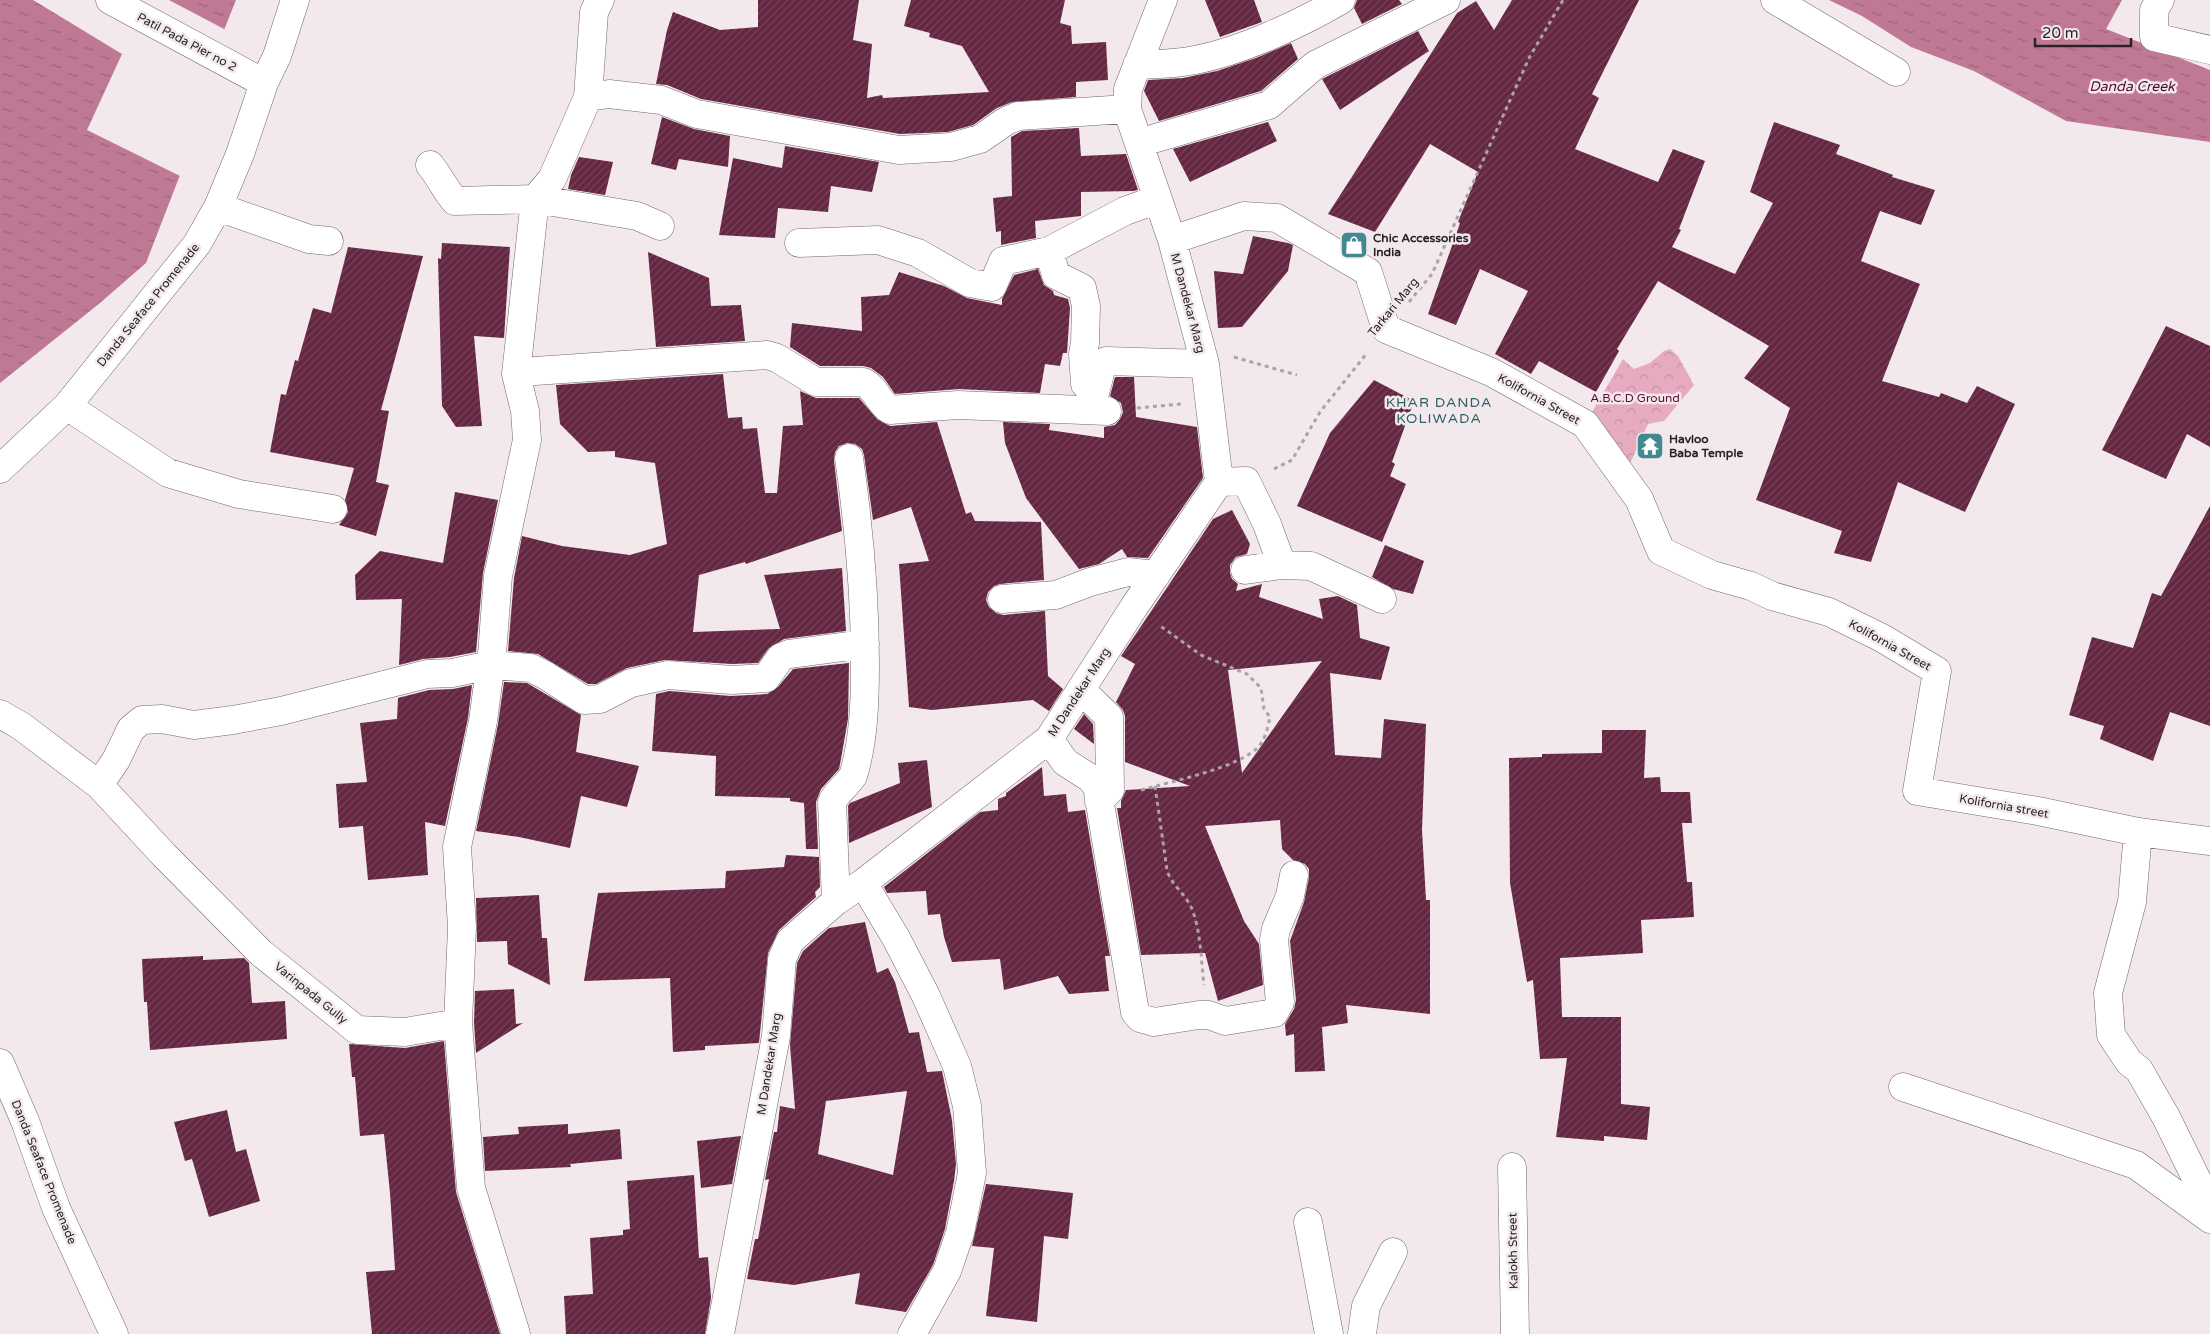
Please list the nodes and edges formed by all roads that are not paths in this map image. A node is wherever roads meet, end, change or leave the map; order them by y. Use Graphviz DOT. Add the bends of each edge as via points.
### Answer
graph roads {
  1 [pos="110,0"];
  2 [pos="296,0"];
  3 [pos="600,0"];
  4 [pos="1163,0"];
  5 [pos="1341,0"];
  6 [pos="1446,0"];
  7 [pos="1775,0"];
  8 [pos="2160,0"];
  9 [pos="2210,50"];
  10 [pos="1137,65"];
  11 [pos="1896,72"];
  12 [pos="264,83"];
  13 [pos="588,97"];
  14 [pos="1127,109"];
  15 [pos="1139,143"];
  16 [pos="430,165"];
  17 [pos="535,199"];
  18 [pos="1158,199"];
  19 [pos="218,207"];
  20 [pos="660,226"];
  21 [pos="1172,240"];
  22 [pos="329,241"];
  23 [pos="800,243"];
  24 [pos="1049,251"];
  25 [pos="1205,364"];
  26 [pos="516,374"];
  27 [pos="1097,405"];
  28 [pos="67,406"];
  29 [pos="849,458"];
  30 [pos="0,469"];
  31 [pos="1232,482"];
  32 [pos="333,509"];
  33 [pos="1282,565"];
  34 [pos="1245,570"];
  35 [pos="1156,575"];
  36 [pos="1002,599"];
  37 [pos="1382,599"];
  38 [pos="865,644"];
  39 [pos="491,665"];
  40 [pos="1937,671"];
  41 [pos="1081,690"];
  42 [pos="0,714"];
  43 [pos="1049,739"];
  44 [pos="99,785"];
  45 [pos="1102,799"];
  46 [pos="2138,832"];
  47 [pos="2210,841"];
  48 [pos="1294,875"];
  49 [pos="863,883"];
  50 [pos="836,901"];
  51 [pos="458,1023"];
  52 [pos="0,1063"];
  53 [pos="1903,1087"];
  54 [pos="1512,1167"];
  55 [pos="2210,1219"];
  56 [pos="1308,1222"];
  57 [pos="1393,1252"];
  58 [pos="114,1334"];
  59 [pos="516,1334"];
  60 [pos="720,1334"];
  61 [pos="912,1334"];
  62 [pos="1330,1334"];
  63 [pos="1362,1334"];
  64 [pos="1515,1334"];
  1 -- 12 [label="street, Patil Pada Pier no 2"];
  2 -- 12 [label="street, Danda Seaface Promenade"];
  3 -- 13 [label="street" via="595,6"];
  4 -- 10 [label="street, M Dandekar Marg"];
  5 -- 10 [label="street" via="1317,14 1235,49 1197,60"];
  6 -- 15 [label="street" via="1315,65 1270,105"];
  7 -- 11 [label="street"];
  8 -- 9 [label="street" via="2154,10 2154,37"];
  10 -- 14 [label="street, M Dandekar Marg" via="1128,89"];
  12 -- 19 [label="street, Danda Seaface Promenade"];
  13 -- 14 [label="street" via="609,94 661,100 696,114 899,150 951,147 980,139 1018,116"];
  13 -- 17 [label="street" via="552,179"];
  14 -- 15 [label="street, M Dandekar Marg"];
  15 -- 18 [label="street, M Dandekar Marg"];
  16 -- 17 [label="street" via="455,201"];
  17 -- 20 [label="street" via="637,216"];
  17 -- 26 [label="street"];
  18 -- 21 [label="street, M Dandekar Marg"];
  18 -- 24 [label="street" via="1125,211"];
  19 -- 22 [label="street" via="309,239"];
  19 -- 28 [label="street, Danda Seaface Promenade" via="198,244"];
  21 -- 25 [label="street, M Dandekar Marg"];
  21 -- 40 [label="street, Kolifornia Street" via="1244,216 1277,218 1368,272 1386,329 1491,372 1585,424 1639,499 1661,550 1712,575 1842,618"];
  23 -- 24 [label="street" via="878,240 918,253 970,283 992,286 1003,261"];
  24 -- 27 [label="street" via="1056,275 1082,288 1086,306 1085,384"];
  25 -- 27 [label="street" via="1106,361 1101,369"];
  25 -- 31 [label="street, M Dandekar Marg" via="1210,401"];
  26 -- 27 [label="street" via="766,356 777,358 816,382 869,384 882,405 890,410 958,405"];
  26 -- 39 [label="street" via="526,411 527,440 498,576"];
  28 -- 30 [label="street, Danda Seaface Promenade"];
  28 -- 32 [label="street" via="168,473 239,494"];
  29 -- 38 [label="street" via="859,529"];
  31 -- 33 [label="street" via="1267,524"];
  31 -- 35 [label="street, M Dandekar Marg"];
  33 -- 34 [label="street"];
  33 -- 37 [label="street" via="1311,566"];
  35 -- 36 [label="street" via="1128,572 1056,595"];
  35 -- 41 [label="street, M Dandekar Marg"];
  38 -- 39 [label="street" via="789,654 782,657 766,678 732,680 668,675 631,683 600,699 584,700 531,668"];
  38 -- 50 [label="street" via="865,709 855,768 832,802"];
  39 -- 44 [label="street" via="427,674 233,720 194,725 162,719 142,720 131,729"];
  39 -- 51 [label="street" via="458,847 462,927"];
  40 -- 46 [label="street, Kolifornia street" via="1917,791"];
  41 -- 43 [label="street, M Dandekar Marg"];
  41 -- 45 [label="street" via="1109,717 1110,790"];
  42 -- 44 [label="street, Varinpada Gully" via="22,726"];
  43 -- 45 [label="street" via="1065,762 1094,781"];
  43 -- 49 [label="street, M Dandekar Marg"];
  44 -- 51 [label="street, Varinpada Gully" via="261,953 357,1030 405,1032"];
  45 -- 48 [label="street" via="1135,1012 1140,1018 1154,1022 1209,1015 1225,1021 1274,1013 1278,1009 1279,994 1274,940"];
  46 -- 47 [label="street, Kolifornia street"];
  46 -- 55 [label="street" via="2132,902 2108,993 2111,1035 2138,1070 2166,1117 2198,1182"];
  49 -- 50 [label="street, M Dandekar Marg"];
  49 -- 61 [label="street" via="926,996 957,1066 968,1106 972,1173 960,1233 947,1271"];
  50 -- 60 [label="street, M Dandekar Marg" via="790,941 782,959 776,1036"];
  51 -- 59 [label="street" via="471,1188"];
  52 -- 58 [label="street, Danda Seaface Promenade" via="56,1208"];
  53 -- 55 [label="street" via="2136,1165"];
  54 -- 64 [label="street, Kalokh Street"];
  56 -- 62 [label="street"];
  57 -- 63 [label="street" via="1366,1306"];
}
